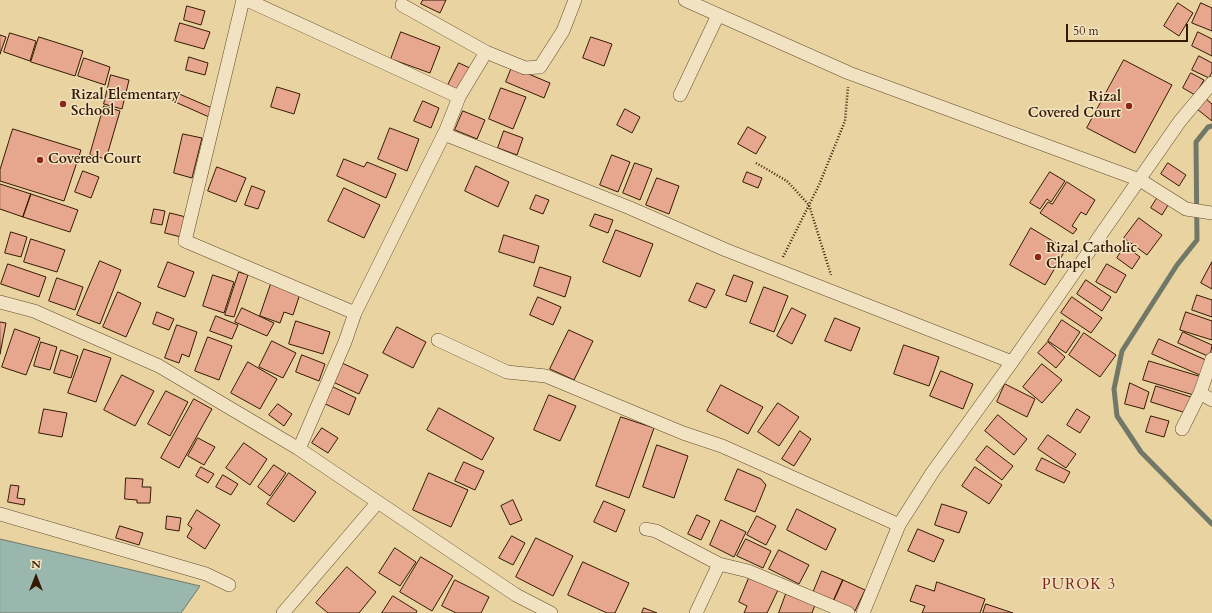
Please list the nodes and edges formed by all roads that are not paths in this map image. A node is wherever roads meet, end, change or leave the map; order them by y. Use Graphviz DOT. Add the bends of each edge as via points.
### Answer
graph roads {
  1 [pos="243,0"];
  2 [pos="247,0"];
  3 [pos="575,0"];
  4 [pos="684,0"];
  5 [pos="402,5"];
  6 [pos="718,15"];
  7 [pos="486,52"];
  8 [pos="1212,83"];
  9 [pos="680,95"];
  10 [pos="459,97"];
  11 [pos="444,134"];
  12 [pos="1140,180"];
  13 [pos="1212,212"];
  14 [pos="0,302"];
  15 [pos="355,313"];
  16 [pos="438,340"];
  17 [pos="1212,359"];
  18 [pos="1012,362"];
  19 [pos="1200,393"];
  20 [pos="1212,400"];
  21 [pos="1182,429"];
  22 [pos="299,449"];
  23 [pos="378,502"];
  24 [pos="0,514"];
  25 [pos="899,525"];
  26 [pos="646,529"];
  27 [pos="719,564"];
  28 [pos="229,585"];
  29 [pos="283,613"];
  30 [pos="551,613"];
  31 [pos="696,613"];
  32 [pos="848,613"];
  33 [pos="863,613"];
  1 -- 15 [label="street" via="185,241"];
  2 -- 10 [label="street"];
  3 -- 7 [label="street" via="563,31 540,67 525,68"];
  4 -- 6 [label="street"];
  5 -- 7 [label="street"];
  6 -- 9 [label="street"];
  6 -- 12 [label="street" via="849,73"];
  7 -- 10 [label="street"];
  8 -- 12 [label="street" via="1180,121"];
  10 -- 11 [label="street"];
  11 -- 15 [label="street"];
  11 -- 18 [label="street"];
  12 -- 13 [label="street" via="1186,209"];
  12 -- 18 [label="street"];
  14 -- 22 [label="street" via="34,311 158,366"];
  15 -- 22 [label="street"];
  16 -- 25 [label="street" via="507,372 546,376 683,433 722,446"];
  17 -- 19 [label="street"];
  18 -- 25 [label="street" via="932,473"];
  19 -- 20 [label="street"];
  19 -- 21 [label="street"];
  22 -- 23 [label="street"];
  23 -- 29 [label="street"];
  23 -- 30 [label="street" via="516,595"];
  24 -- 28 [label="street" via="206,574"];
  25 -- 33 [label="street"];
  26 -- 27 [label="street" via="656,531"];
  27 -- 31 [label="street"];
  27 -- 32 [label="street" via="748,571"];
}
